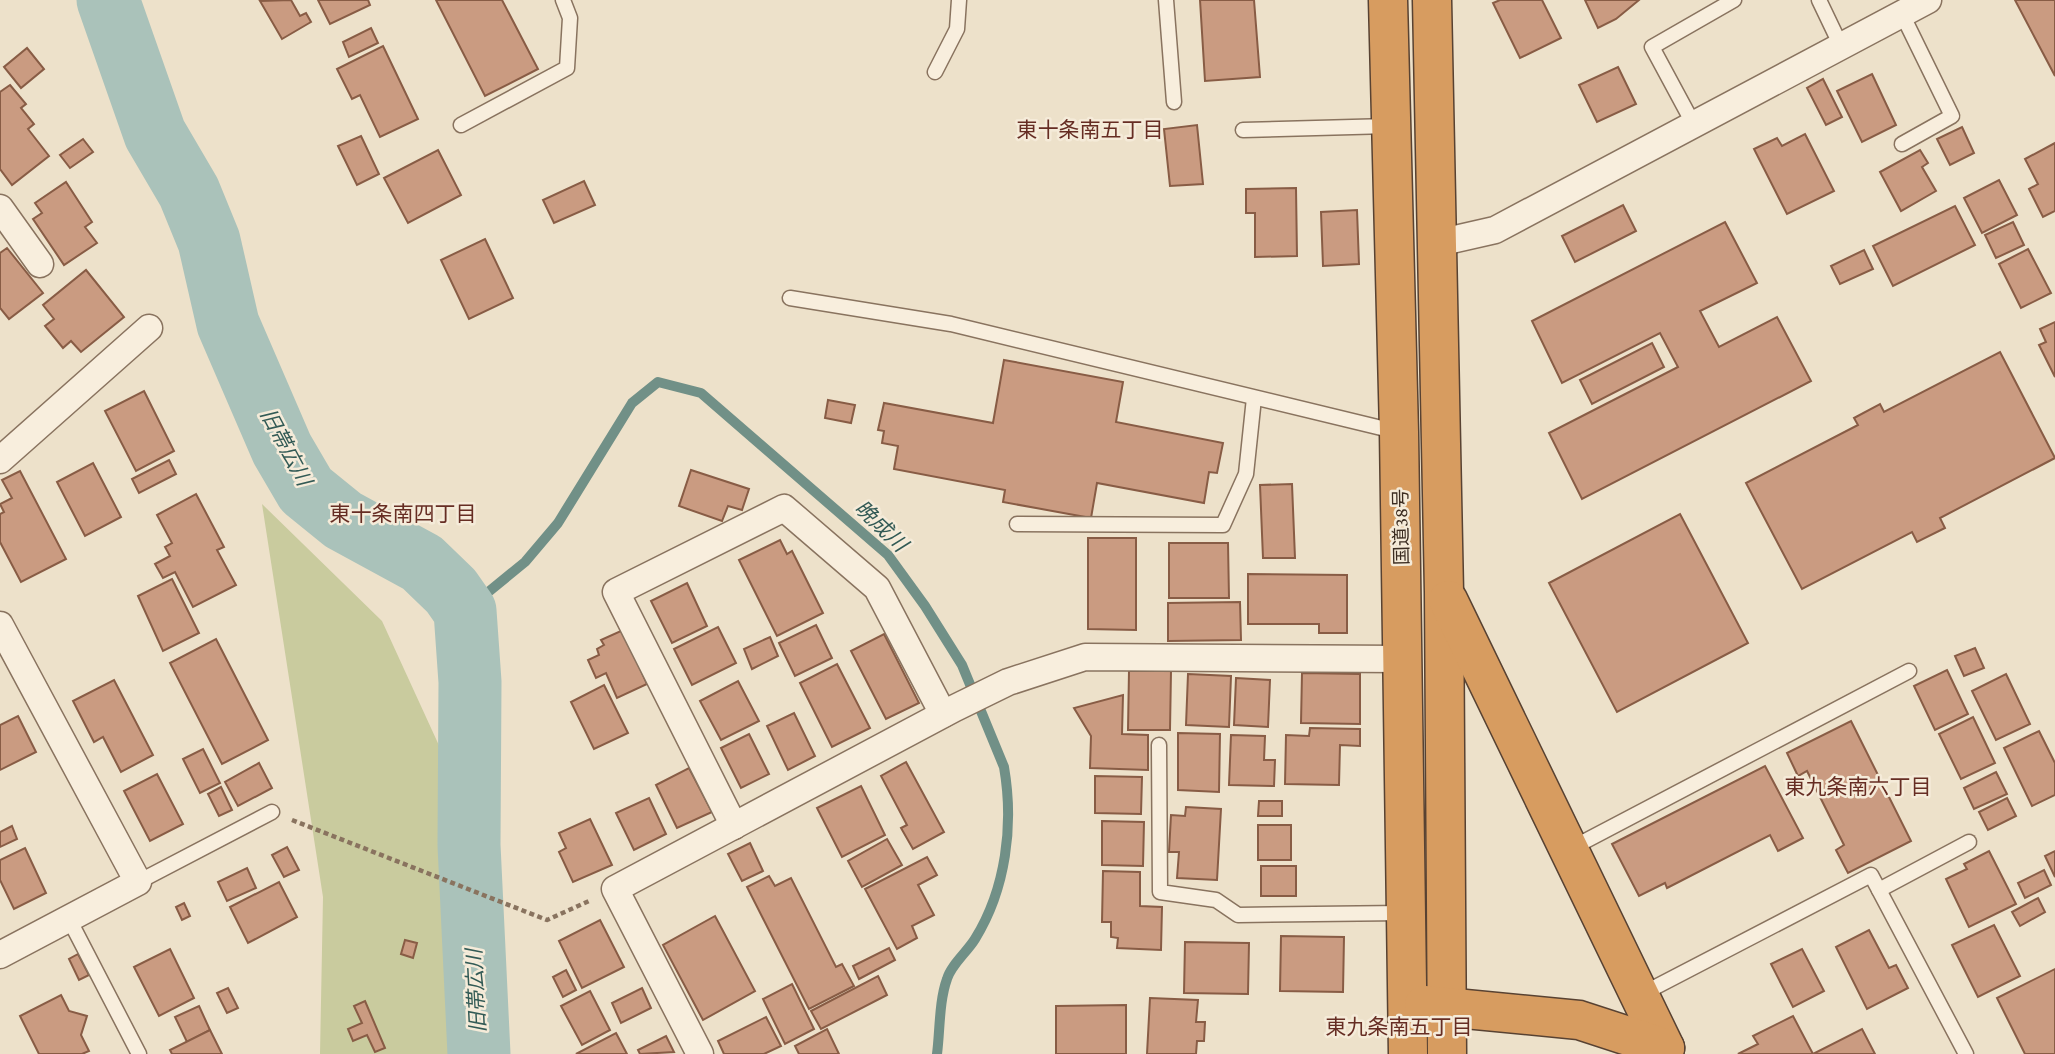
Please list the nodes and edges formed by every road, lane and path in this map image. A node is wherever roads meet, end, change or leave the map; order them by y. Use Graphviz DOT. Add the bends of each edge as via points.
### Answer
graph roads {
  1 [pos="563,0"];
  2 [pos="959,0"];
  3 [pos="1166,0"];
  4 [pos="1388,0"];
  5 [pos="1432,0"];
  6 [pos="1734,0"];
  7 [pos="1819,0"];
  8 [pos="1928,0"];
  9 [pos="1902,14"];
  10 [pos="1841,46"];
  11 [pos="935,72"];
  12 [pos="1174,102"];
  13 [pos="461,125"];
  14 [pos="1694,125"];
  15 [pos="1394,126"];
  16 [pos="1243,130"];
  17 [pos="1902,144"];
  18 [pos="0,208"];
  19 [pos="1438,243"];
  20 [pos="40,264"];
  21 [pos="790,298"];
  22 [pos="149,328"];
  23 [pos="1254,398"];
  24 [pos="1399,432"];
  25 [pos="0,460"];
  26 [pos="1017,524"];
  27 [pos="1444,592"];
  28 [pos="0,625"];
  29 [pos="1402,659"];
  30 [pos="1909,671"];
  31 [pos="949,711"];
  32 [pos="1159,746"];
  33 [pos="272,811"];
  34 [pos="734,826"];
  35 [pos="1969,842"];
  36 [pos="1569,850"];
  37 [pos="138,882"];
  38 [pos="615,889"];
  39 [pos="1879,890"];
  40 [pos="1405,913"];
  41 [pos="69,919"];
  42 [pos="2,949"];
  43 [pos="1639,996"];
  44 [pos="1406,1004"];
  45 [pos="1447,1005"];
  46 [pos="139,1054"];
  47 [pos="699,1054"];
  48 [pos="1408,1054"];
  49 [pos="1447,1054"];
  50 [pos="1966,1054"];
  1 -- 13 [label="lane" via="569,18 566,68"];
  2 -- 11 [label="lane" via="957,29"];
  3 -- 12 [label="lane"];
  4 -- 15 [label="highway, 国道38号"];
  5 -- 19 [label="highway"];
  6 -- 14 [label="lane" via="1652,47"];
  7 -- 10 [label="lane"];
  8 -- 9 [label="street"];
  9 -- 10 [label="street"];
  9 -- 17 [label="lane" via="1952,117"];
  10 -- 14 [label="street"];
  14 -- 19 [label="street" via="1495,230"];
  15 -- 16 [label="lane"];
  15 -- 24 [label="highway, 国道38号"];
  18 -- 20 [label="street"];
  19 -- 27 [label="highway"];
  21 -- 23 [label="lane" via="951,324"];
  22 -- 25 [label="street"];
  23 -- 24 [label="lane"];
  23 -- 26 [label="lane" via="1245,474 1223,525"];
  24 -- 29 [label="highway, 国道38号"];
  27 -- 36 [label="highway"];
  27 -- 45 [label="highway"];
  28 -- 37 [label="street"];
  29 -- 31 [label="street" via="1085,657 1008,681"];
  29 -- 40 [label="highway, 国道38号"];
  30 -- 36 [label="lane"];
  31 -- 34 [label="street"];
  31 -- 34 [label="street" via="877,588 784,508 617,592"];
  32 -- 40 [label="lane" via="1160,892 1216,900 1238,915"];
  33 -- 37 [label="lane"];
  33 -- 38 [label="path" via="547,920"];
  34 -- 38 [label="street"];
  35 -- 39 [label="lane"];
  36 -- 43 [label="highway"];
  37 -- 41 [label="street"];
  38 -- 47 [label="street"];
  39 -- 43 [label="lane" via="1871,875"];
  39 -- 50 [label="lane"];
  40 -- 44 [label="highway, 国道38号"];
  41 -- 42 [label="street"];
  41 -- 46 [label="lane"];
  43 -- 45 [label="highway" via="1665,1048 1579,1020"];
  44 -- 45 [label="highway"];
  44 -- 48 [label="highway, 国道38号"];
  45 -- 49 [label="highway"];
}
